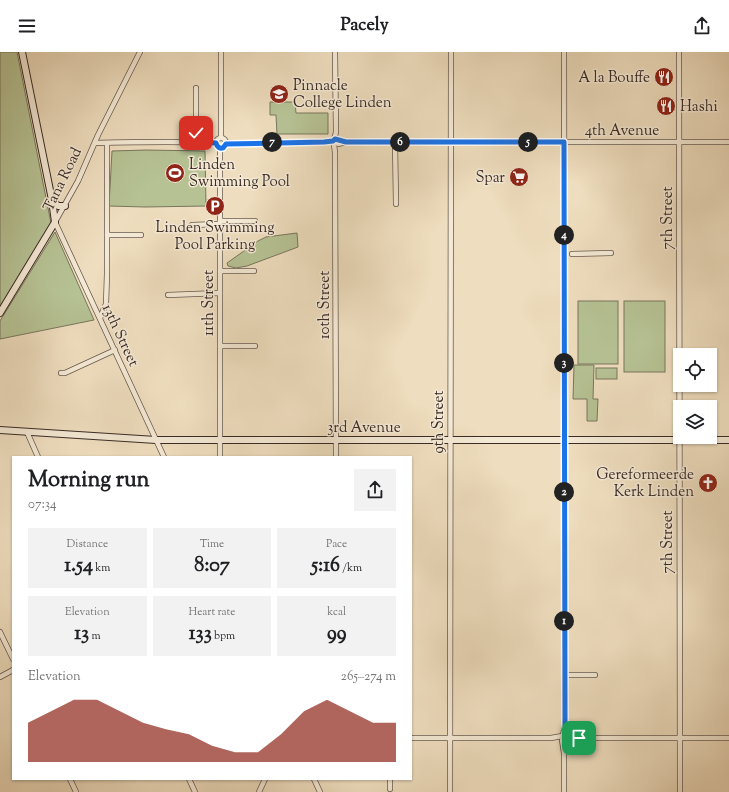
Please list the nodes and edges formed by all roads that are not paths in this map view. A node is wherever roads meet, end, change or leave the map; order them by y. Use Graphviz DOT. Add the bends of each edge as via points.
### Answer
graph roads {
  1 [pos="22,52"];
  2 [pos="140,52"];
  3 [pos="221,52"];
  4 [pos="335,52"];
  5 [pos="451,52"];
  6 [pos="564,52"];
  7 [pos="679,52"];
  8 [pos="196,88"];
  9 [pos="222,138"];
  10 [pos="196,142"];
  11 [pos="336,142"];
  12 [pos="395,142"];
  13 [pos="451,142"];
  14 [pos="564,142"];
  15 [pos="679,142"];
  16 [pos="729,142"];
  17 [pos="95,143"];
  18 [pos="107,143"];
  19 [pos="216,143"];
  20 [pos="226,144"];
  21 [pos="220,148"];
  22 [pos="52,200"];
  23 [pos="396,204"];
  24 [pos="65,206"];
  25 [pos="255,221"];
  26 [pos="55,222"];
  27 [pos="220,223"];
  28 [pos="192,225"];
  29 [pos="107,235"];
  30 [pos="141,235"];
  31 [pos="611,253"];
  32 [pos="572,254"];
  33 [pos="220,271"];
  34 [pos="254,271"];
  35 [pos="220,293"];
  36 [pos="168,295"];
  37 [pos="0,313"];
  38 [pos="100,318"];
  39 [pos="220,346"];
  40 [pos="255,346"];
  41 [pos="115,350"];
  42 [pos="61,373"];
  43 [pos="679,400"];
  44 [pos="0,430"];
  45 [pos="27,432"];
  46 [pos="156,440"];
  47 [pos="336,440"];
  48 [pos="450,440"];
  49 [pos="564,440"];
  50 [pos="673,440"];
  51 [pos="717,440"];
  52 [pos="729,440"];
  53 [pos="220,441"];
  54 [pos="679,444"];
  55 [pos="38,456"];
  56 [pos="164,456"];
  57 [pos="220,456"];
  58 [pos="336,456"];
  59 [pos="0,632"];
  60 [pos="12,657"];
  61 [pos="12,671"];
  62 [pos="596,674"];
  63 [pos="565,675"];
  64 [pos="0,677"];
  65 [pos="412,738"];
  66 [pos="450,738"];
  67 [pos="564,738"];
  68 [pos="680,738"];
  69 [pos="729,738"];
  70 [pos="70,780"];
  71 [pos="189,780"];
  72 [pos="265,780"];
  73 [pos="314,780"];
  74 [pos="390,780"];
  75 [pos="390,789"];
  76 [pos="76,792"];
  77 [pos="195,792"];
  78 [pos="258,792"];
  79 [pos="320,792"];
  80 [pos="450,792"];
  81 [pos="564,792"];
  82 [pos="680,792"];
  1 -- 22 [label="main road"];
  2 -- 17 [label="street, Tana Road"];
  3 -- 9 [label="street"];
  4 -- 11 [label="street, 10th Street"];
  5 -- 13 [label="street, 9th Street"];
  6 -- 14 [label="street"];
  7 -- 15 [label="street, 7th Street"];
  8 -- 10 [label="street"];
  9 -- 19 [label="street"];
  9 -- 20 [label="street"];
  10 -- 18 [label="street"];
  10 -- 19 [label="street"];
  11 -- 12 [label="street, 4th Avenue"];
  11 -- 20 [label="street, 4th Avenue"];
  11 -- 47 [label="street, 10th Street"];
  12 -- 13 [label="street, 4th Avenue"];
  12 -- 23 [label="street"];
  13 -- 14 [label="street, 4th Avenue"];
  13 -- 48 [label="street, 9th Street"];
  14 -- 15 [label="street, 4th Avenue"];
  14 -- 49 [label="street"];
  15 -- 16 [label="street, 4th Avenue"];
  15 -- 43 [label="street, 7th Street"];
  17 -- 18 [label="street"];
  17 -- 24 [label="street, Tana Road"];
  18 -- 29 [label="street"];
  19 -- 21 [label="street"];
  20 -- 21 [label="street"];
  21 -- 27 [label="street, 11th Street"];
  22 -- 24 [label="main road" via="58,206"];
  22 -- 26 [label="main road"];
  24 -- 26 [label="street, Tana Road"];
  25 -- 27 [label="street"];
  26 -- 37 [label="main road, Tana Road"];
  26 -- 38 [label="street, 13th Street"];
  27 -- 28 [label="street"];
  27 -- 33 [label="street, 11th Street"];
  29 -- 30 [label="street"];
  29 -- 38 [label="street" via="106,301"];
  31 -- 32 [label="street"];
  33 -- 34 [label="street"];
  33 -- 35 [label="street, 11th Street"];
  35 -- 36 [label="street"];
  35 -- 39 [label="street, 11th Street"];
  38 -- 41 [label="street, 13th Street"];
  39 -- 40 [label="street"];
  39 -- 53 [label="street, 11th Street"];
  41 -- 42 [label="street"];
  41 -- 46 [label="street, 13th Street"];
  44 -- 45 [label="main road, 3rd Avenue"];
  45 -- 46 [label="main road, 3rd Avenue"];
  45 -- 55 [label="street"];
  46 -- 53 [label="main road, 3rd Avenue"];
  46 -- 56 [label="street, 13th Street"];
  47 -- 48 [label="main road, 3rd Avenue"];
  47 -- 53 [label="main road, 3rd Avenue"];
  47 -- 58 [label="street, 10th Street"];
  48 -- 49 [label="main road, 3rd Avenue"];
  48 -- 66 [label="street, 9th Street"];
  49 -- 50 [label="main road, 3rd Avenue"];
  49 -- 63 [label="street"];
  51 -- 52 [label="main road, 3rd Avenue"];
  53 -- 57 [label="street, 11th Street"];
  54 -- 68 [label="street, 7th Street"];
  59 -- 60 [label="street"];
  61 -- 64 [label="street"];
  62 -- 63 [label="street"];
  63 -- 67 [label="street"];
  65 -- 66 [label="street"];
  66 -- 67 [label="street"];
  66 -- 80 [label="street, 9th Street"];
  67 -- 68 [label="street"];
  67 -- 81 [label="street"];
  68 -- 69 [label="street"];
  68 -- 82 [label="street, 7th Street"];
  70 -- 76 [label="street"];
  71 -- 77 [label="street"];
  72 -- 78 [label="street"];
  73 -- 79 [label="street"];
  74 -- 75 [label="street"];
}
